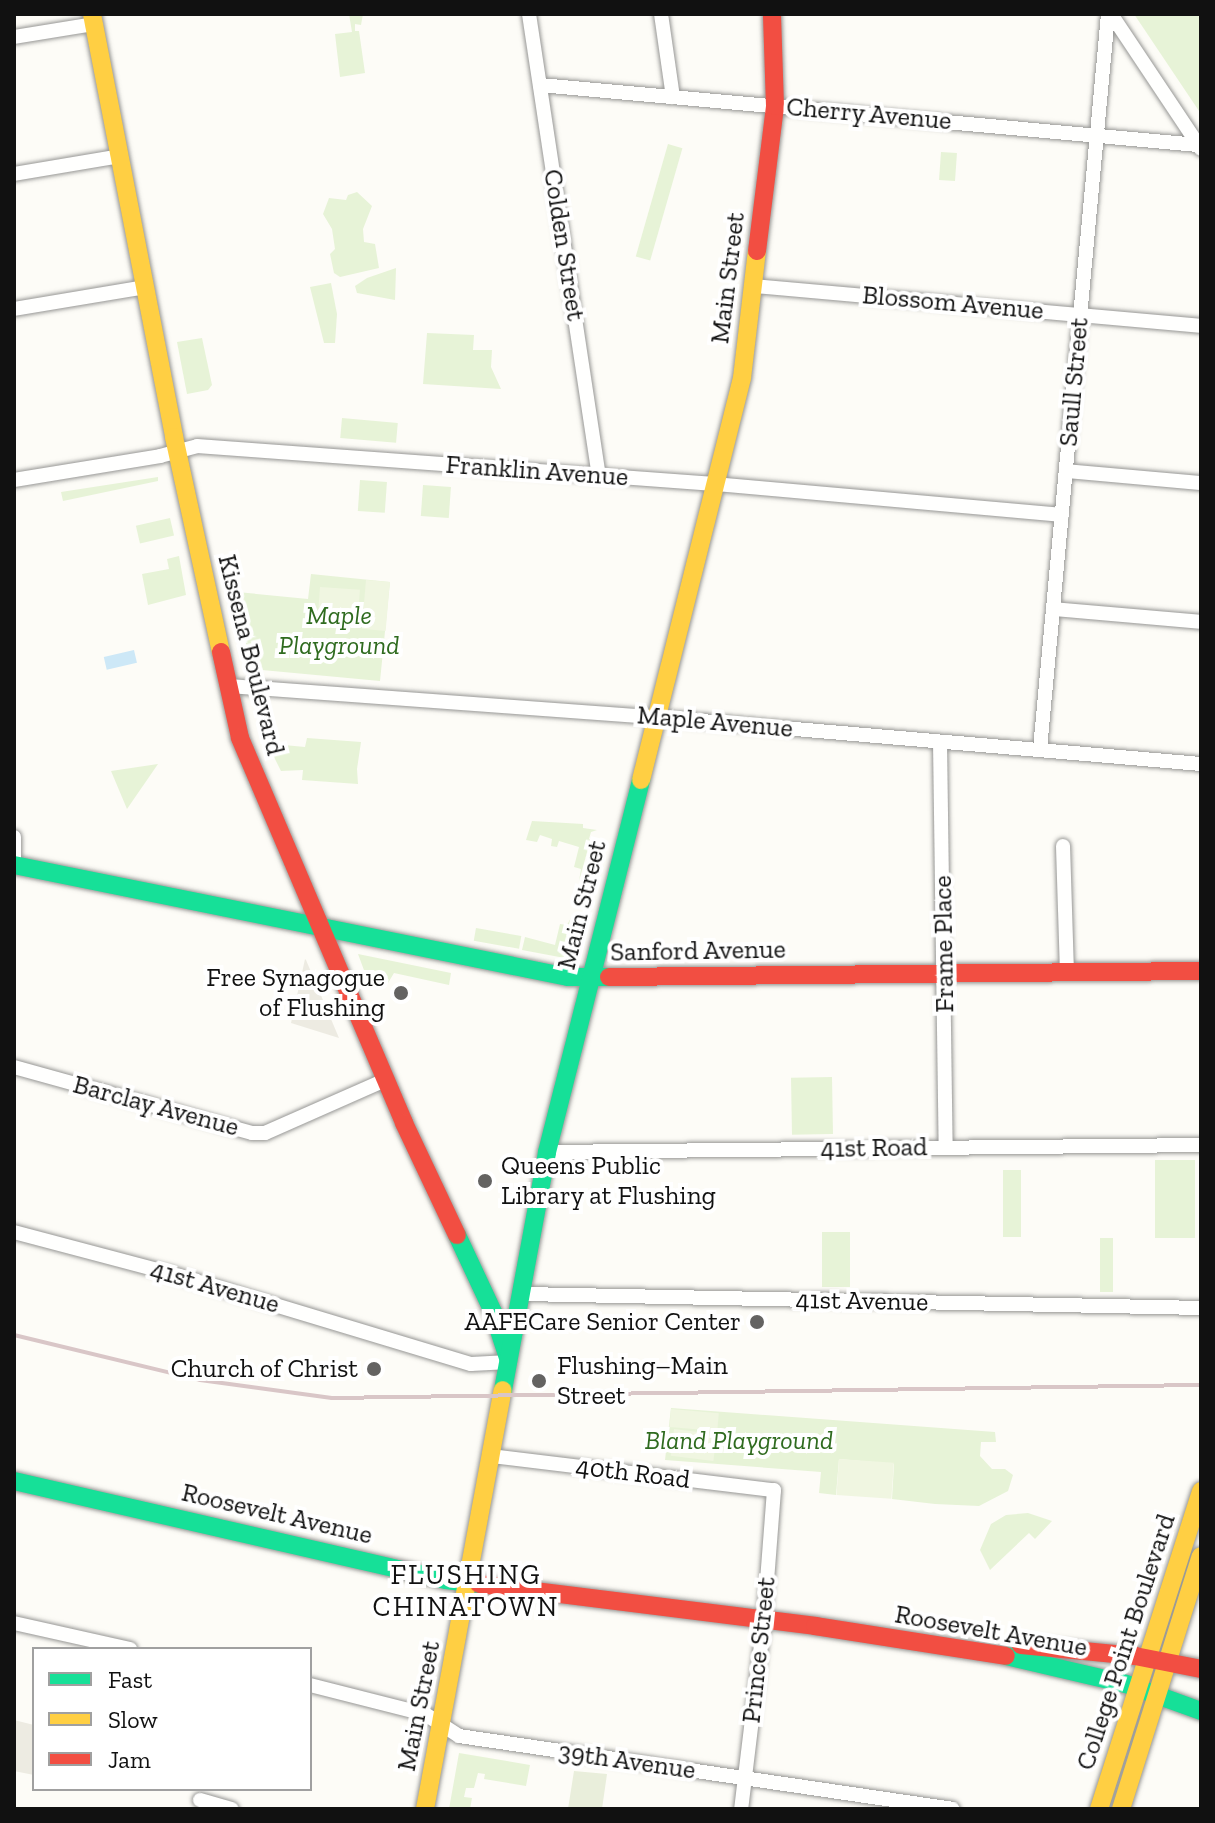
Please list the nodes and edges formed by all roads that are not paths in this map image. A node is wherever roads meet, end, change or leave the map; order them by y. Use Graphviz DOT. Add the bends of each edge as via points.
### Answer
graph roads {
  1 [pos="529,14"];
  2 [pos="661,14"];
  3 [pos="772,14"];
  4 [pos="1109,14"];
  5 [pos="93,19"];
  6 [pos="14,37"];
  7 [pos="540,85"];
  8 [pos="673,97"];
  9 [pos="775,106"];
  10 [pos="1095,133"];
  11 [pos="1200,147"];
  12 [pos="120,156"];
  13 [pos="14,174"];
  14 [pos="754,286"];
  15 [pos="146,287"];
  16 [pos="14,309"];
  17 [pos="1080,314"];
  18 [pos="1201,326"];
  19 [pos="178,452"];
  20 [pos="1066,471"];
  21 [pos="599,475"];
  22 [pos="14,480"];
  23 [pos="1201,483"];
  24 [pos="715,484"];
  25 [pos="1062,515"];
  26 [pos="1053,609"];
  27 [pos="1201,622"];
  28 [pos="229,686"];
  29 [pos="656,717"];
  30 [pos="940,742"];
  31 [pos="1040,749"];
  32 [pos="1201,764"];
  33 [pos="14,837"];
  34 [pos="1063,846"];
  35 [pos="14,857"];
  36 [pos="14,865"];
  37 [pos="319,927"];
  38 [pos="1201,971"];
  39 [pos="1067,973"];
  40 [pos="946,974"];
  41 [pos="591,978"];
  42 [pos="14,1067"];
  43 [pos="385,1080"];
  44 [pos="1201,1145"];
  45 [pos="946,1147"];
  46 [pos="547,1152"];
  47 [pos="14,1232"];
  48 [pos="523,1294"];
  49 [pos="1201,1308"];
  50 [pos="509,1362"];
  51 [pos="491,1456"];
  52 [pos="14,1481"];
  53 [pos="774,1490"];
  54 [pos="1201,1491"];
  55 [pos="1201,1556"];
  56 [pos="468,1583"];
  57 [pos="764,1620"];
  58 [pos="14,1623"];
  59 [pos="815,1626"];
  60 [pos="121,1647"];
  61 [pos="1150,1658"];
  62 [pos="1169,1660"];
  63 [pos="1201,1669"];
  64 [pos="312,1685"];
  65 [pos="1139,1688"];
  66 [pos="1157,1696"];
  67 [pos="1201,1711"];
  68 [pos="441,1725"];
  69 [pos="746,1778"];
  70 [pos="200,1799"];
  71 [pos="232,1809"];
  72 [pos="425,1809"];
  73 [pos="741,1809"];
  74 [pos="953,1809"];
  75 [pos="1099,1809"];
  76 [pos="1121,1809"];
  1 -- 7 [label="street, Colden Street"];
  2 -- 8 [label="street"];
  3 -- 9 [label="main road, Main Street"];
  4 -- 10 [label="street, Saull Street"];
  4 -- 11 [label="street"];
  5 -- 6 [label="street"];
  5 -- 12 [label="main road, Kissena Boulevard"];
  7 -- 8 [label="street, Cherry Avenue"];
  7 -- 21 [label="street, Colden Street"];
  8 -- 9 [label="street, Cherry Avenue"];
  9 -- 10 [label="street, Cherry Avenue"];
  9 -- 14 [label="main road, Main Street"];
  10 -- 11 [label="street, Cherry Avenue"];
  10 -- 17 [label="street, Saull Street"];
  12 -- 13 [label="street"];
  12 -- 15 [label="main road, Kissena Boulevard"];
  14 -- 17 [label="street, Blossom Avenue"];
  14 -- 24 [label="main road, Main Street" via="742,378"];
  15 -- 16 [label="street"];
  15 -- 19 [label="main road, Kissena Boulevard"];
  17 -- 18 [label="street, Blossom Avenue"];
  17 -- 20 [label="street, Saull Street"];
  19 -- 21 [label="street, Franklin Avenue" via="197,446"];
  19 -- 22 [label="street, Franklin Avenue"];
  19 -- 28 [label="main road, Kissena Boulevard"];
  20 -- 23 [label="street"];
  20 -- 25 [label="street, Saull Street"];
  21 -- 24 [label="street, Franklin Avenue"];
  24 -- 25 [label="street, Franklin Avenue"];
  24 -- 29 [label="main road, Main Street"];
  25 -- 26 [label="street, Saull Street"];
  26 -- 27 [label="street"];
  26 -- 31 [label="street, Saull Street"];
  28 -- 29 [label="street, Maple Avenue"];
  28 -- 37 [label="main road, Kissena Boulevard" via="249,764"];
  29 -- 30 [label="street, Maple Avenue"];
  29 -- 41 [label="main road, Main Street"];
  30 -- 31 [label="street, Maple Avenue"];
  30 -- 40 [label="street, Frame Place"];
  31 -- 32 [label="street, Maple Avenue"];
  33 -- 35 [label="street"];
  34 -- 39 [label="street"];
  36 -- 37 [label="main road, Sanford Avenue"];
  37 -- 41 [label="main road, Sanford Avenue"];
  37 -- 43 [label="main road, Kissena Boulevard"];
  38 -- 39 [label="main road, Sanford Avenue"];
  39 -- 40 [label="main road, Sanford Avenue"];
  40 -- 41 [label="main road, Sanford Avenue"];
  40 -- 45 [label="street, Frame Place"];
  41 -- 46 [label="main road, Main Street"];
  42 -- 43 [label="street, Barclay Avenue" via="252,1133 265,1133"];
  43 -- 50 [label="main road, Kissena Boulevard" via="493,1312"];
  44 -- 45 [label="street, 41st Road"];
  45 -- 46 [label="street, 41st Road"];
  46 -- 48 [label="main road, Main Street"];
  47 -- 50 [label="street, 41st Avenue" via="471,1364"];
  48 -- 49 [label="street, 41st Avenue"];
  48 -- 50 [label="main road, Main Street"];
  50 -- 51 [label="main road, Main Street"];
  51 -- 53 [label="street, 40th Road"];
  51 -- 56 [label="main road, Main Street"];
  52 -- 56 [label="main road, Roosevelt Avenue"];
  53 -- 57 [label="street, Prince Street"];
  54 -- 61 [label="main road, College Point Boulevard"];
  55 -- 62 [label="main road, College Point Boulevard"];
  56 -- 57 [label="main road, Roosevelt Avenue"];
  56 -- 68 [label="main road, Main Street"];
  57 -- 59 [label="main road, Roosevelt Avenue"];
  57 -- 69 [label="street, Prince Street"];
  58 -- 60 [label="street"];
  59 -- 61 [label="main road, Roosevelt Avenue" via="830,1623"];
  59 -- 65 [label="main road, Roosevelt Avenue" via="1041,1661"];
  61 -- 62 [label="main road, Roosevelt Avenue"];
  61 -- 65 [label="main road, College Point Boulevard"];
  62 -- 63 [label="main road, Roosevelt Avenue"];
  62 -- 66 [label="main road, College Point Boulevard"];
  64 -- 68 [label="street, 39th Avenue" via="417,1711"];
  65 -- 66 [label="main road, Roosevelt Avenue"];
  65 -- 75 [label="main road, College Point Boulevard"];
  66 -- 67 [label="main road, Roosevelt Avenue"];
  66 -- 76 [label="main road, College Point Boulevard"];
  68 -- 69 [label="street, 39th Avenue" via="459,1736"];
  68 -- 72 [label="main road, Main Street"];
  69 -- 73 [label="street, Prince Street"];
  69 -- 74 [label="street, 39th Avenue"];
  70 -- 71 [label="street"];
}
